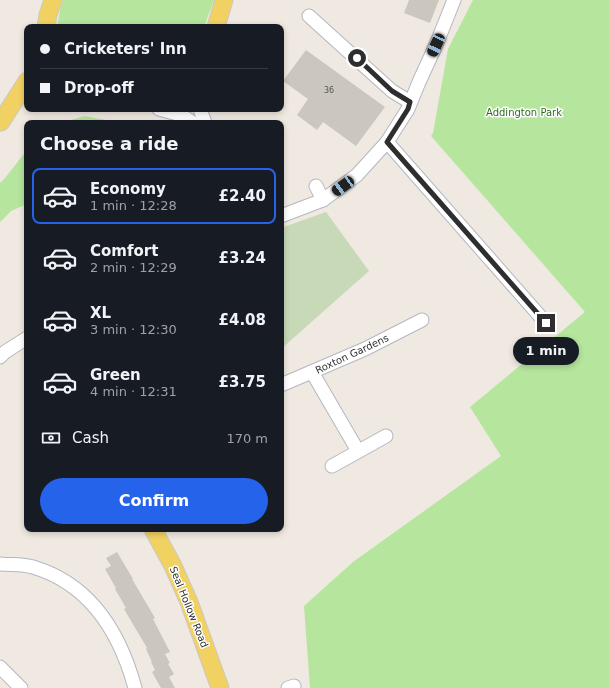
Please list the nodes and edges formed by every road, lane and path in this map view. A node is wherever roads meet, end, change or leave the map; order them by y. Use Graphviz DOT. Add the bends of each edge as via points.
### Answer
graph roads {
  1 [pos="224,0"];
  2 [pos="454,0"];
  3 [pos="309,16"];
  4 [pos="217,24"];
  5 [pos="24,86"];
  6 [pos="410,102"];
  7 [pos="24,107"];
  8 [pos="170,112"];
  9 [pos="188,120"];
  10 [pos="1,123"];
  11 [pos="387,142"];
  12 [pos="316,186"];
  13 [pos="323,200"];
  14 [pos="284,215"];
  15 [pos="422,320"];
  16 [pos="546,323"];
  17 [pos="24,340"];
  18 [pos="2,351"];
  19 [pos="312,372"];
  20 [pos="284,384"];
  21 [pos="386,436"];
  22 [pos="358,451"];
  23 [pos="332,466"];
  24 [pos="156,532"];
  25 [pos="0,564"];
  26 [pos="0,667"];
  27 [pos="21,688"];
  28 [pos="132,688"];
  29 [pos="220,688"];
  1 -- 4 [label="main road"];
  2 -- 6 [label="street"];
  3 -- 6 [label="street" via="392,91"];
  5 -- 10 [label="main road"];
  6 -- 11 [label="street"];
  7 -- 10 [label="main road"];
  8 -- 9 [label="street"];
  11 -- 13 [label="street" via="356,175"];
  11 -- 16 [label="street"];
  12 -- 13 [label="street"];
  13 -- 14 [label="street"];
  15 -- 19 [label="street, Roxton Gardens"];
  17 -- 18 [label="street"];
  19 -- 20 [label="street, Roxton Gardens"];
  19 -- 22 [label="street"];
  21 -- 22 [label="street"];
  22 -- 23 [label="street"];
  24 -- 29 [label="main road, Seal Hollow Road" via="189,602"];
  25 -- 28 [label="street" via="32,567 46,572 68,582 85,596 110,629 129,667"];
  26 -- 27 [label="street"];
}
